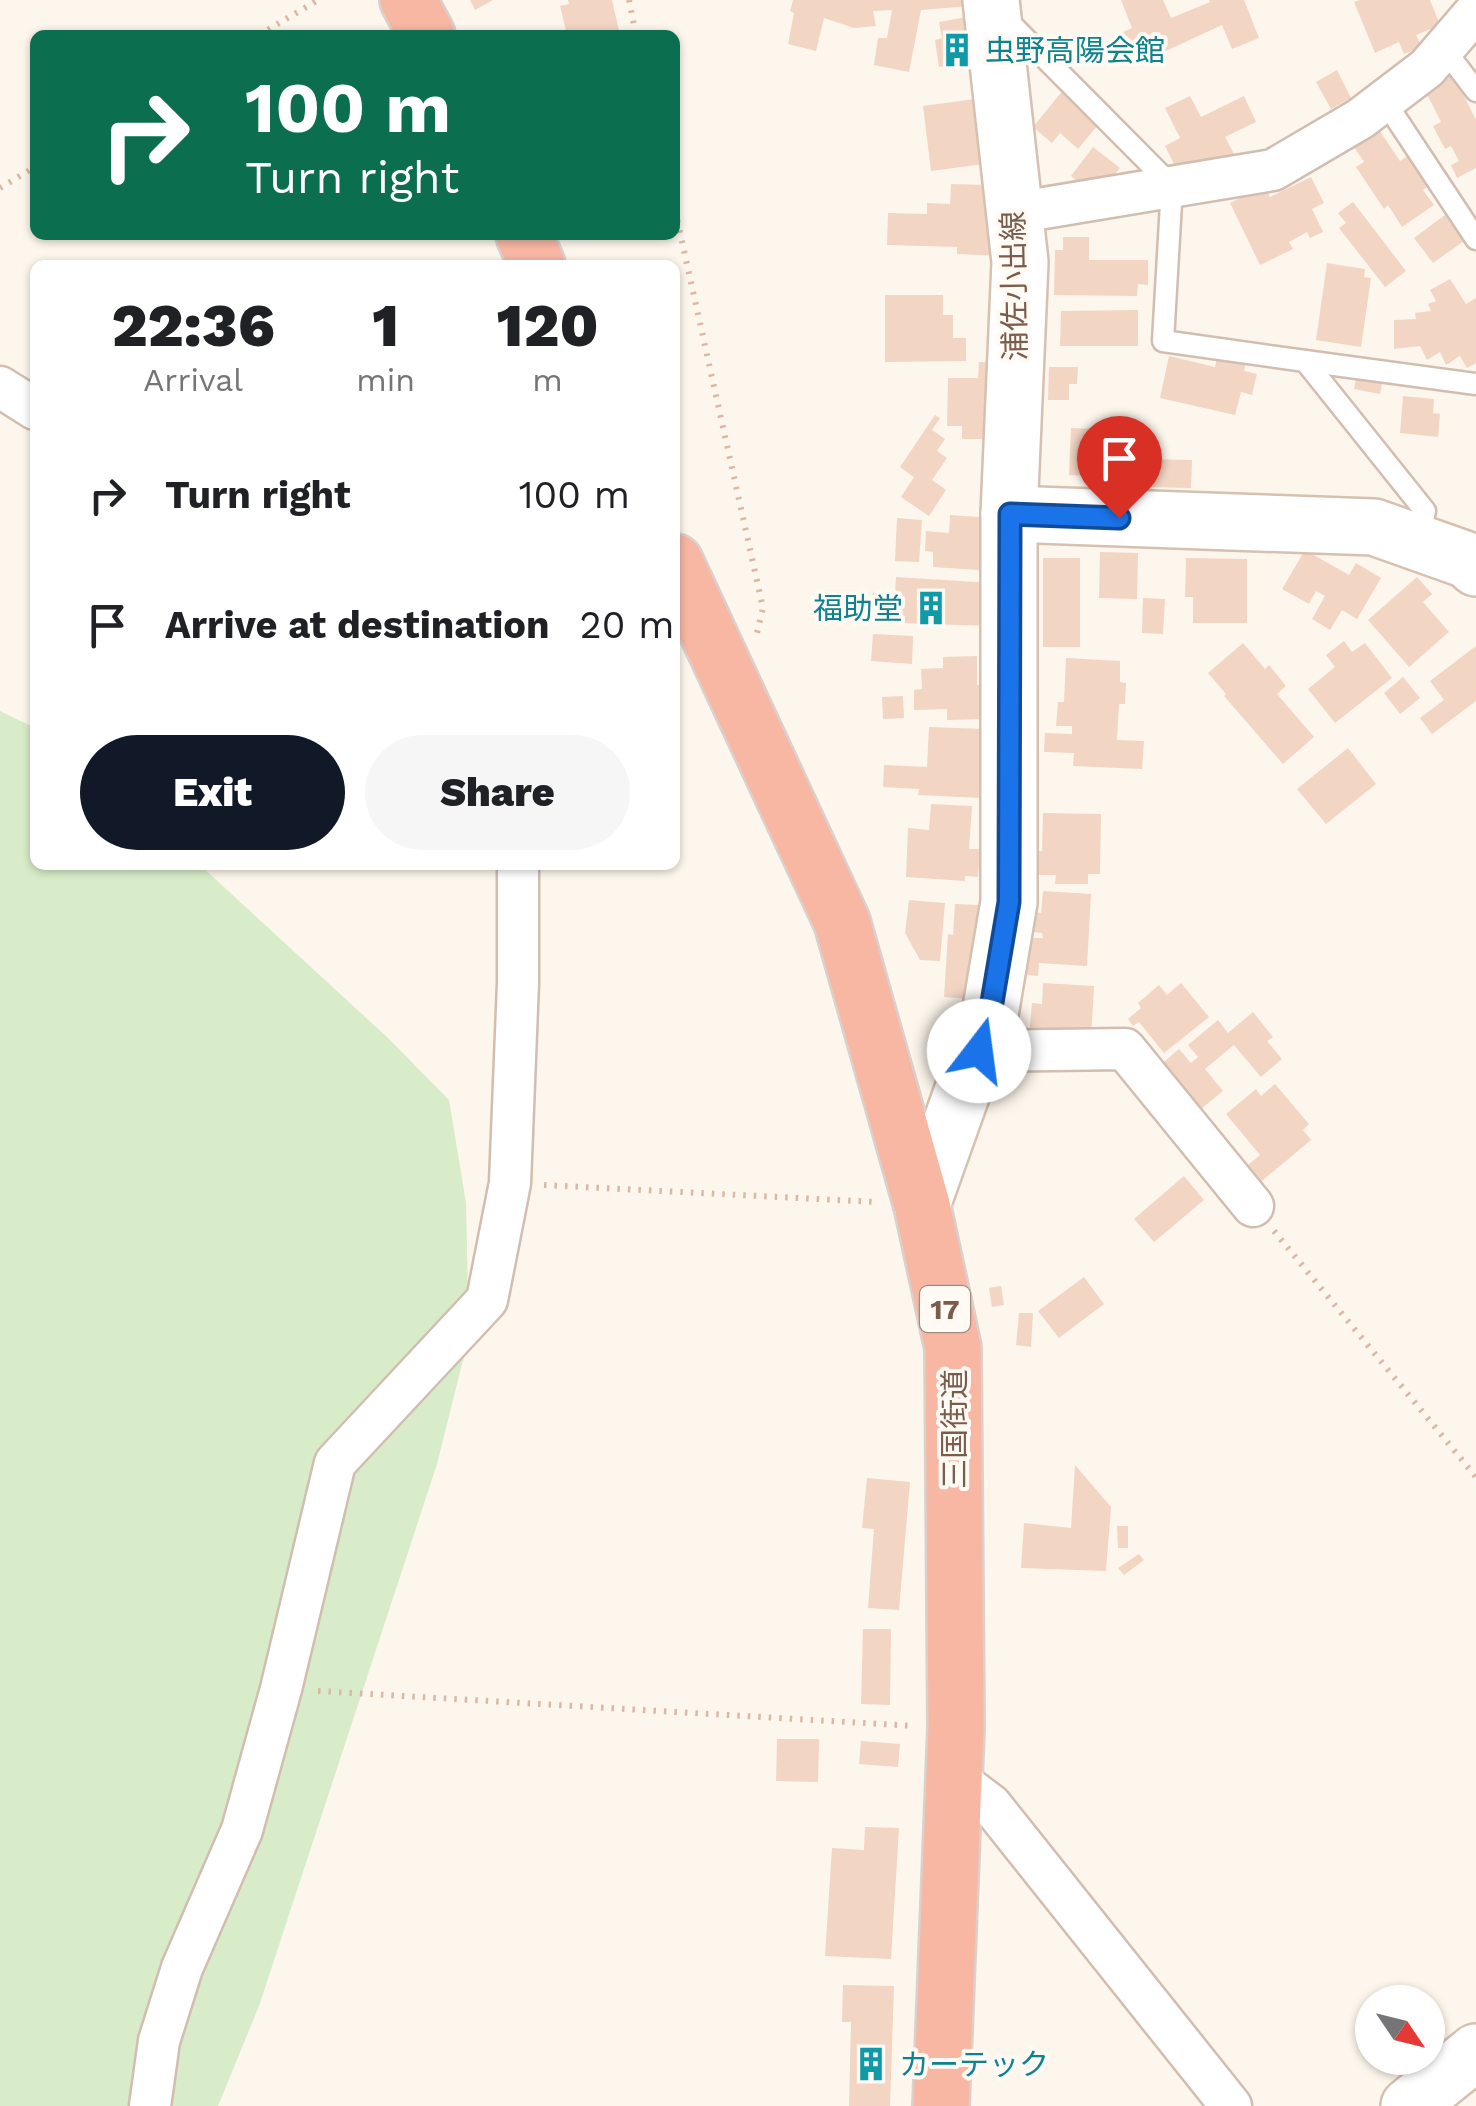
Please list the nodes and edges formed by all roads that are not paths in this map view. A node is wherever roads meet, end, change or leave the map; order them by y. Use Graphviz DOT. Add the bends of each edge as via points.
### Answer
graph roads {
  1 [pos="408,0"];
  2 [pos="991,2"];
  3 [pos="1476,11"];
  4 [pos="425,30"];
  5 [pos="1444,49"];
  6 [pos="1476,91"];
  7 [pos="1384,100"];
  8 [pos="1172,186"];
  9 [pos="1014,213"];
  10 [pos="1476,240"];
  11 [pos="1305,361"];
  12 [pos="1476,384"];
  13 [pos="0,387"];
  14 [pos="30,406"];
  15 [pos="1010,514"];
  16 [pos="1418,542"];
  17 [pos="1476,568"];
  18 [pos="680,573"];
  19 [pos="518,870"];
  20 [pos="979,1051"];
  21 [pos="922,1205"];
  22 [pos="1254,1206"];
  23 [pos="955,1752"];
  24 [pos="1476,2052"];
  25 [pos="150,2106"];
  26 [pos="941,2106"];
  27 [pos="1231,2106"];
  28 [pos="1409,2106"];
  1 -- 4 [label="highway"];
  2 -- 8 [label="lane"];
  2 -- 9 [label="main road, 浦佐小出線"];
  3 -- 5 [label="street"];
  5 -- 6 [label="lane"];
  5 -- 7 [label="street"];
  7 -- 8 [label="street" via="1273,170"];
  7 -- 10 [label="lane"];
  8 -- 9 [label="street"];
  8 -- 11 [label="lane" via="1163,341"];
  9 -- 15 [label="main road, 浦佐小出線" via="1020,262"];
  11 -- 12 [label="lane"];
  11 -- 16 [label="lane" via="1425,511"];
  13 -- 14 [label="street"];
  15 -- 16 [label="main road" via="1374,527"];
  15 -- 20 [label="main road, 浦佐小出線" via="1009,902"];
  16 -- 17 [label="main road"];
  18 -- 21 [label="highway, 三国街道 / 17" via="842,922"];
  19 -- 25 [label="street" via="510,1183 487,1300 335,1464 242,1830 182,1968 159,2040"];
  20 -- 21 [label="main road, 浦佐小出線"];
  20 -- 22 [label="street" via="1125,1049"];
  21 -- 23 [label="highway, 三国街道 / 17" via="953,1348"];
  23 -- 26 [label="highway, 三国街道 / 17"];
  23 -- 27 [label="street"];
  24 -- 28 [label="main road"];
}
